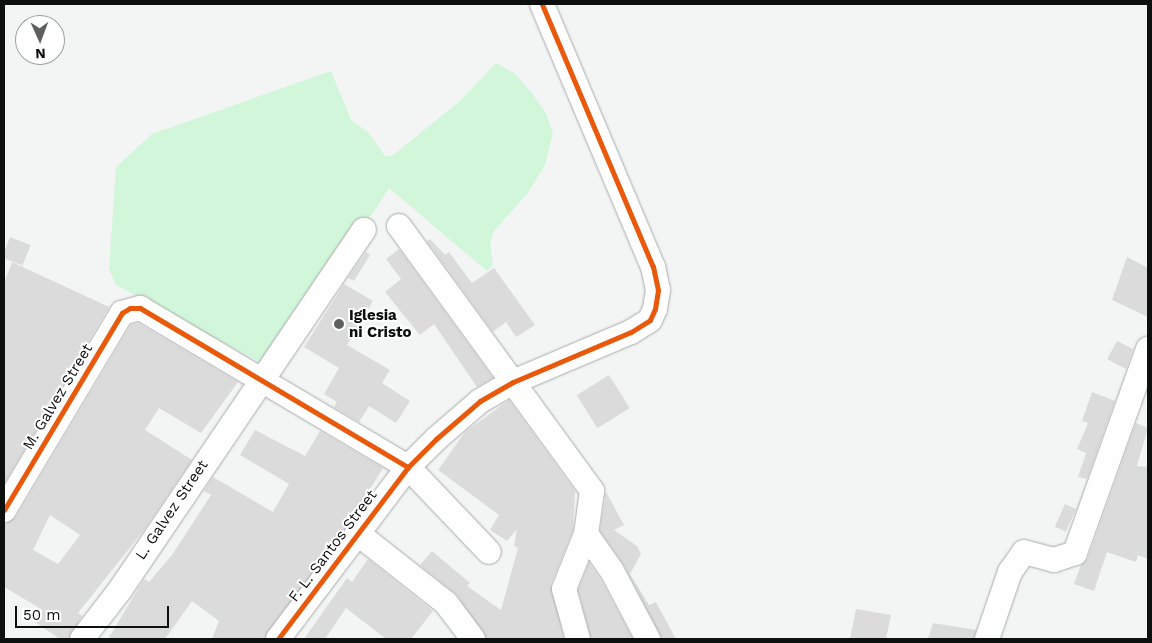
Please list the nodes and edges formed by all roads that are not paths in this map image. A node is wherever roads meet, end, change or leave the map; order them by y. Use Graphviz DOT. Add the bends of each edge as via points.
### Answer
graph roads {
  1 [pos="542,4"];
  2 [pos="399,226"];
  3 [pos="364,230"];
  4 [pos="1148,350"];
  5 [pos="260,379"];
  6 [pos="513,382"];
  7 [pos="1142,383"];
  8 [pos="408,468"];
  9 [pos="4,510"];
  10 [pos="357,533"];
  11 [pos="586,534"];
  12 [pos="489,552"];
  13 [pos="82,639"];
  14 [pos="278,639"];
  15 [pos="473,639"];
  16 [pos="578,639"];
  17 [pos="648,639"];
  18 [pos="987,639"];
  1 -- 6 [label="street, F. L. Santos Street" via="614,170 652,266 658,290 650,320 630,332"];
  2 -- 6 [label="street"];
  3 -- 5 [label="street, L. Galvez Street"];
  4 -- 7 [label="street"];
  5 -- 8 [label="street"];
  5 -- 9 [label="street, M. Galvez Street" via="140,308 122,313"];
  5 -- 13 [label="street, L. Galvez Street" via="120,590"];
  6 -- 8 [label="street, F. L. Santos Street" via="480,401"];
  6 -- 11 [label="street" via="586,479 592,503"];
  7 -- 18 [label="street" via="1075,553 1054,560 1024,552 1010,572"];
  8 -- 10 [label="street, F. L. Santos Street"];
  8 -- 12 [label="street"];
  10 -- 14 [label="street, F. L. Santos Street"];
  10 -- 15 [label="street" via="446,603"];
  11 -- 16 [label="street" via="564,589"];
  11 -- 17 [label="street" via="612,571"];
}
